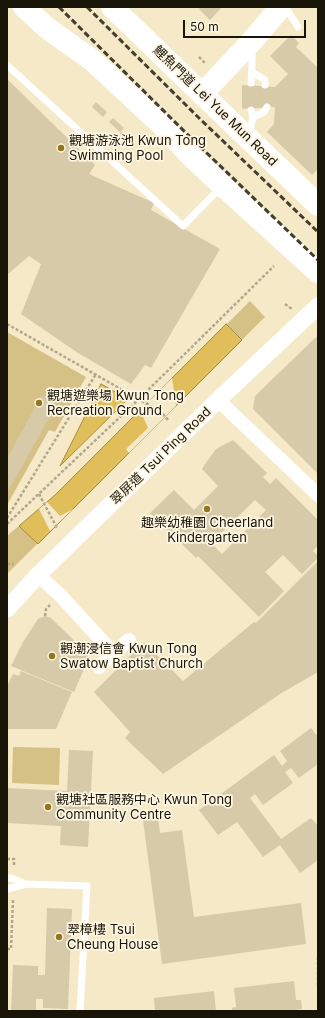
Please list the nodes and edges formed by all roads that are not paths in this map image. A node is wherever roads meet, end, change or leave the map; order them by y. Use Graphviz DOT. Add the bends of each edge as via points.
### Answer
graph roads {
  1 [pos="24,7"];
  2 [pos="112,7"];
  3 [pos="280,9"];
  4 [pos="298,27"];
  5 [pos="252,41"];
  6 [pos="7,65"];
  7 [pos="252,72"];
  8 [pos="251,83"];
  9 [pos="265,85"];
  10 [pos="202,94"];
  11 [pos="267,108"];
  12 [pos="248,139"];
  13 [pos="222,185"];
  14 [pos="318,205"];
  15 [pos="318,272"];
  16 [pos="318,306"];
  17 [pos="218,400"];
  18 [pos="318,495"];
  19 [pos="38,575"];
  20 [pos="9,604"];
  21 [pos="129,640"];
  22 [pos="114,654"];
  23 [pos="99,667"];
  24 [pos="7,878"];
  25 [pos="26,884"];
  26 [pos="7,889"];
  27 [pos="80,1011"];
  1 -- 13 [label="main road" via="47,28 92,60"];
  2 -- 10 [label="main road, 鯉魚門道 Lei Yue Mun Road"];
  3 -- 4 [label="lane"];
  3 -- 5 [label="main road"];
  5 -- 7 [label="lane"];
  5 -- 10 [label="main road"];
  6 -- 13 [label="lane" via="184,226"];
  7 -- 8 [label="lane"];
  7 -- 9 [label="lane" via="265,80"];
  10 -- 12 [label="main road, 鯉魚門道 Lei Yue Mun Road"];
  11 -- 12 [label="lane" via="264,112 252,114"];
  12 -- 14 [label="main road, 鯉魚門道 Lei Yue Mun Road"];
  13 -- 15 [label="main road"];
  16 -- 17 [label="street, 翠屏道 Tsui Ping Road"];
  17 -- 18 [label="street"];
  17 -- 19 [label="street, 翠屏道 Tsui Ping Road"];
  19 -- 20 [label="street, 翠屏道 Tsui Ping Road"];
  19 -- 22 [label="street"];
  21 -- 22 [label="street"];
  22 -- 23 [label="street"];
  24 -- 25 [label="lane"];
  25 -- 26 [label="lane"];
  25 -- 27 [label="lane" via="87,886"];
}
